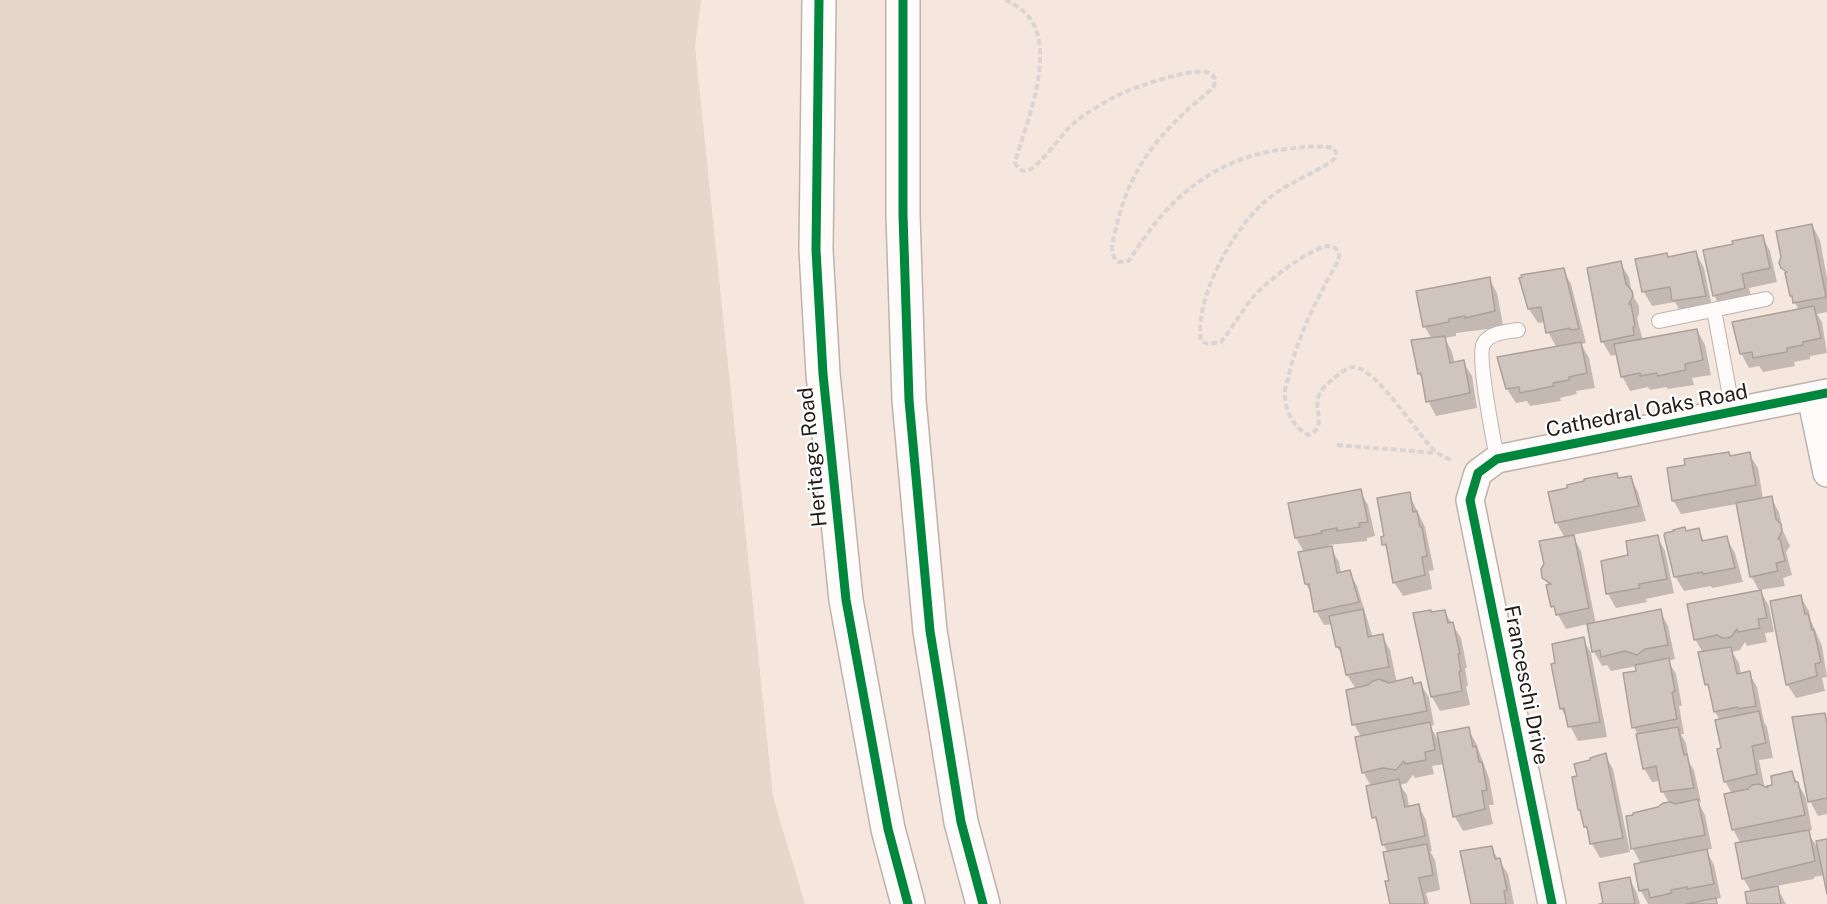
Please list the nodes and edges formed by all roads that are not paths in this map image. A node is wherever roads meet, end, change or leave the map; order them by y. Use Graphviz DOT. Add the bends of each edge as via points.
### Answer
graph roads {
  1 [pos="819,0"];
  2 [pos="903,0"];
  3 [pos="1766,299"];
  4 [pos="1714,310"];
  5 [pos="1659,321"];
  6 [pos="1518,330"];
  7 [pos="1819,395"];
  8 [pos="1733,412"];
  9 [pos="1487,466"];
  10 [pos="1827,473"];
  11 [pos="908,904"];
  12 [pos="983,904"];
  13 [pos="1552,904"];
  1 -- 11 [label="main road, Heritage Road" via="816,250 823,374 846,600 888,829"];
  2 -- 12 [label="main road" via="903,226 909,400 930,631 961,822"];
  3 -- 4 [label="lane"];
  4 -- 5 [label="lane"];
  4 -- 8 [label="lane"];
  6 -- 9 [label="lane" via="1497,333 1485,340 1482,347"];
  7 -- 8 [label="street, Cathedral Oaks Road"];
  7 -- 10 [label="street"];
  8 -- 9 [label="street, Cathedral Oaks Road"];
  9 -- 13 [label="street, Franceschi Drive" via="1470,500"];
}
